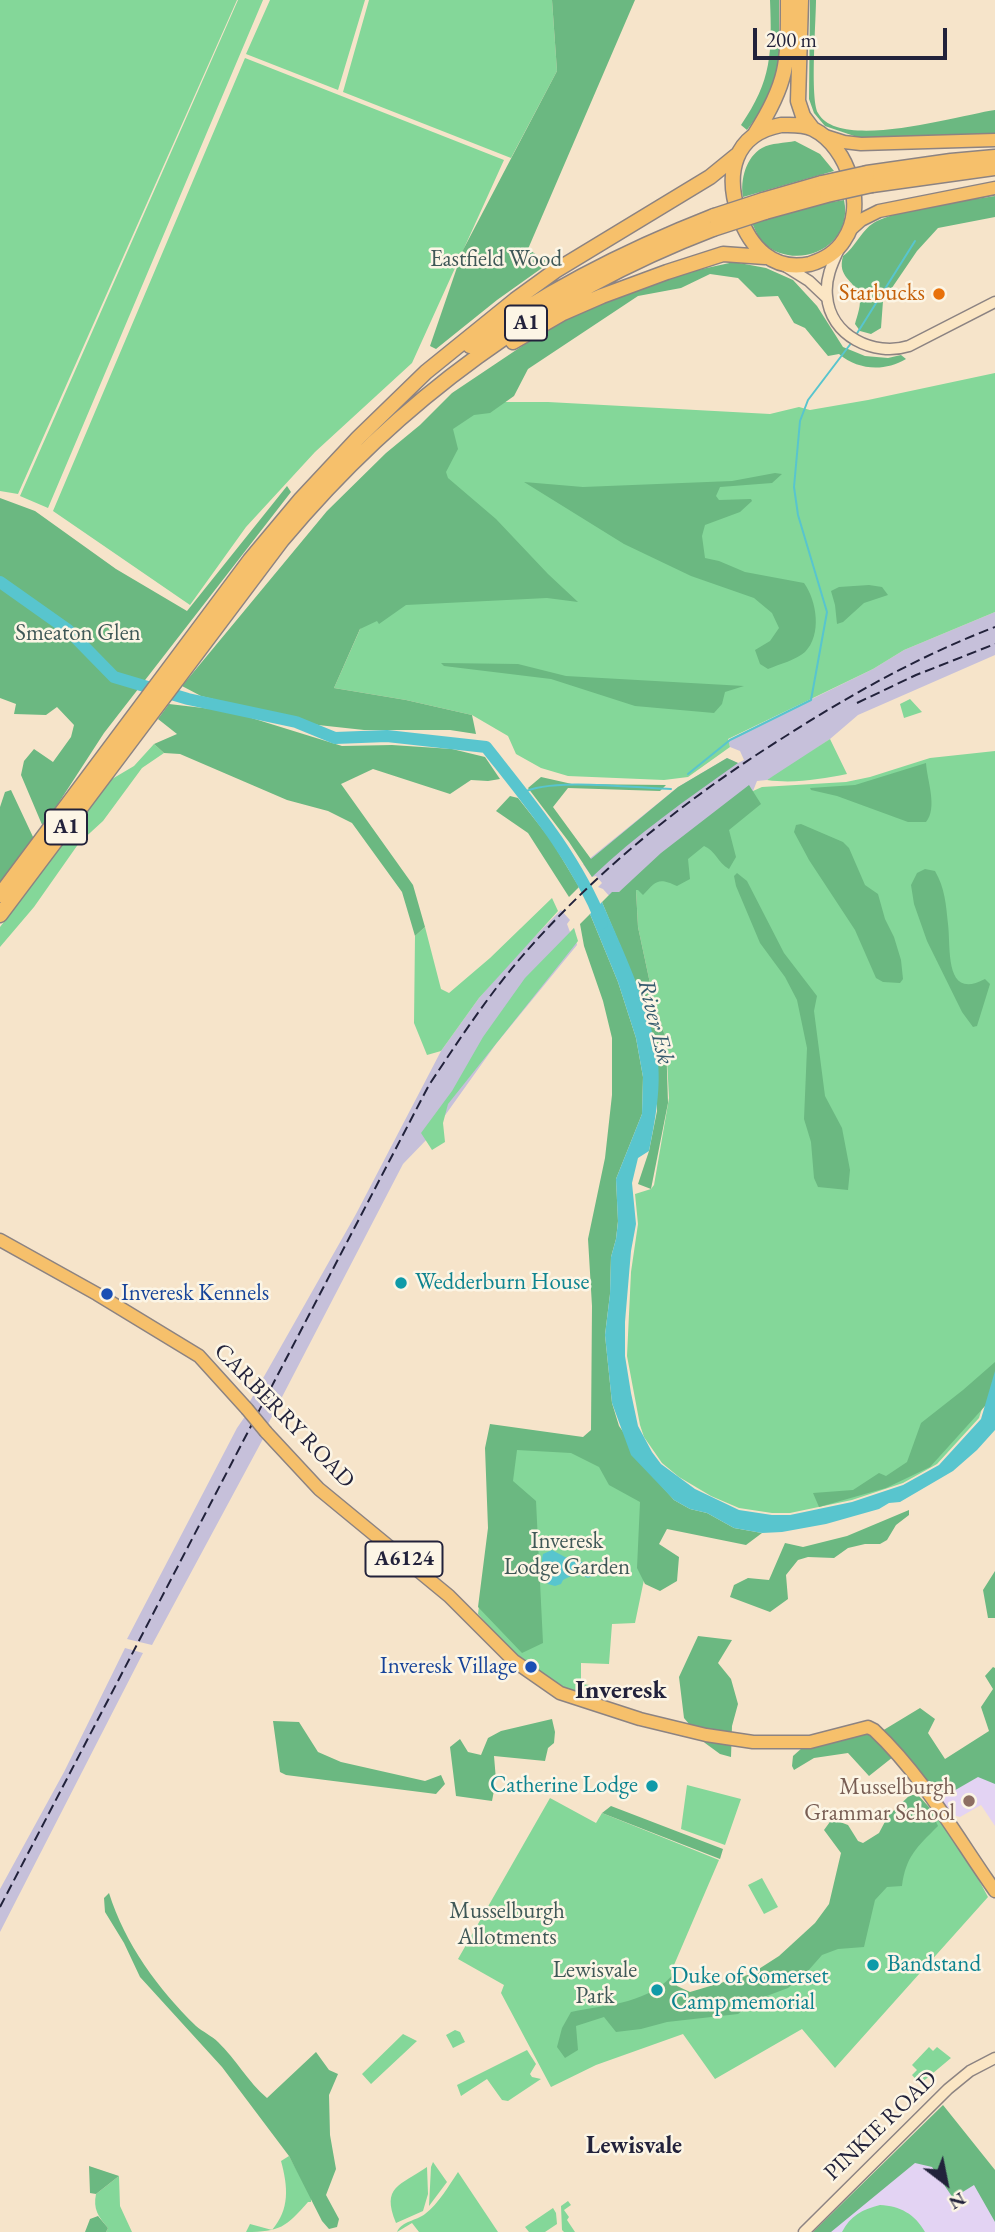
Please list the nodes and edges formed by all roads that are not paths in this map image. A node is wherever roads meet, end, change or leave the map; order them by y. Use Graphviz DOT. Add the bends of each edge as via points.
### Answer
graph roads {
  1 [pos="788,0"];
  2 [pos="801,0"];
  3 [pos="818,132"];
  4 [pos="754,135"];
  5 [pos="995,140"];
  6 [pos="737,155"];
  7 [pos="995,157"];
  8 [pos="995,169"];
  9 [pos="870,179"];
  10 [pos="995,188"];
  11 [pos="713,223"];
  12 [pos="851,229"];
  13 [pos="840,246"];
  14 [pos="765,257"];
  15 [pos="782,264"];
  16 [pos="827,298"];
  17 [pos="995,302"];
  18 [pos="379,419"];
  19 [pos="362,452"];
  20 [pos="191,649"];
  21 [pos="127,736"];
  22 [pos="0,895"];
  23 [pos="0,915"];
  24 [pos="0,1240"];
  25 [pos="995,1891"];
  26 [pos="995,2058"];
  27 [pos="804,2232"];
  1 -- 4 [label="highway" via="783,81"];
  2 -- 3 [label="highway" via="798,101"];
  3 -- 4 [label="highway" via="781,125"];
  3 -- 5 [label="main road" via="861,144"];
  3 -- 12 [label="highway" via="838,151 852,187"];
  4 -- 6 [label="highway"];
  6 -- 14 [label="highway" via="733,195 749,239"];
  6 -- 18 [label="highway, A1" via="710,177 514,300 426,372"];
  7 -- 9 [label="highway, A1" via="951,160"];
  8 -- 9 [label="highway, A1"];
  9 -- 11 [label="highway, A1, bridge"];
  10 -- 12 [label="main road" via="879,211"];
  11 -- 18 [label="highway, A1" via="637,248 558,288 449,361"];
  11 -- 19 [label="highway, A1" via="612,273 513,331 420,400"];
  12 -- 13 [label="highway"];
  13 -- 15 [label="highway" via="812,263"];
  13 -- 16 [label="main road" via="830,269"];
  14 -- 15 [label="highway"];
  14 -- 19 [label="highway, A1" via="723,254 563,313 481,363"];
  15 -- 16 [label="main road"];
  16 -- 17 [label="main road" via="834,318 853,339 876,349 903,348 921,341"];
  18 -- 20 [label="highway, A1" via="301,499 250,560"];
  19 -- 20 [label="highway, A1"];
  20 -- 21 [label="highway, A1"];
  21 -- 22 [label="highway, A1"];
  21 -- 23 [label="highway, A1"];
  24 -- 25 [label="main road, CARBERRY ROAD / A6124, bridge" via="199,1356 318,1489 449,1595 501,1649 544,1683 571,1698 640,1719 753,1742 810,1742 868,1727 926,1791"];
  26 -- 27 [label="main road, PINKIE ROAD" via="948,2089"];
}
